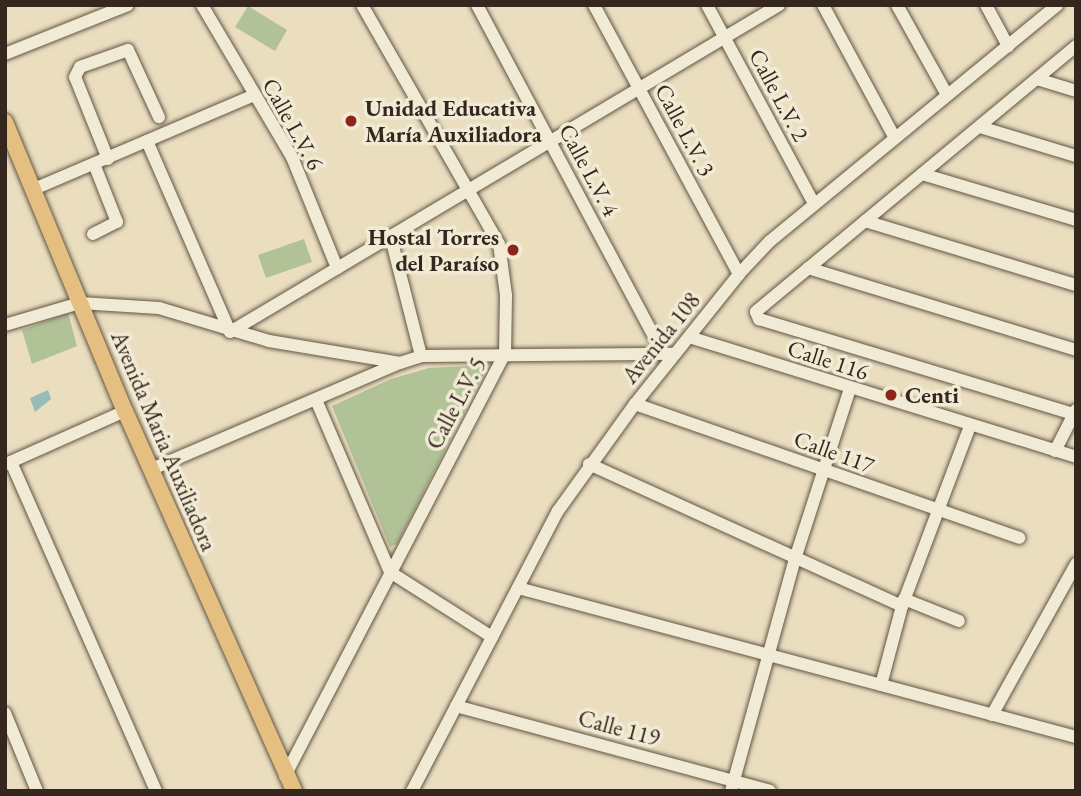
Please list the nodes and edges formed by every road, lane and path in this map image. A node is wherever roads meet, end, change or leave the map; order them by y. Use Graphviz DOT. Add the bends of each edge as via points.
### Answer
graph roads {
  1 [pos="128,5"];
  2 [pos="202,5"];
  3 [pos="362,5"];
  4 [pos="477,5"];
  5 [pos="594,5"];
  6 [pos="707,5"];
  7 [pos="779,5"];
  8 [pos="822,5"];
  9 [pos="897,5"];
  10 [pos="986,5"];
  11 [pos="1057,5"];
  12 [pos="99,10"];
  13 [pos="725,38"];
  14 [pos="1008,46"];
  15 [pos="1076,46"];
  16 [pos="5,54"];
  17 [pos="1037,79"];
  18 [pos="639,88"];
  19 [pos="1076,91"];
  20 [pos="254,95"];
  21 [pos="947,95"];
  22 [pos="159,117"];
  23 [pos="5,122"];
  24 [pos="979,127"];
  25 [pos="895,138"];
  26 [pos="147,141"];
  27 [pos="550,142"];
  28 [pos="1076,156"];
  29 [pos="108,159"];
  30 [pos="94,164"];
  31 [pos="922,174"];
  32 [pos="34,189"];
  33 [pos="470,189"];
  34 [pos="814,204"];
  35 [pos="1076,220"];
  36 [pos="865,221"];
  37 [pos="93,234"];
  38 [pos="391,238"];
  39 [pos="337,268"];
  40 [pos="808,268"];
  41 [pos="739,274"];
  42 [pos="1076,285"];
  43 [pos="80,303"];
  44 [pos="5,325"];
  45 [pos="230,332"];
  46 [pos="689,337"];
  47 [pos="1076,350"];
  48 [pos="669,354"];
  49 [pos="505,355"];
  50 [pos="421,356"];
  51 [pos="400,363"];
  52 [pos="850,389"];
  53 [pos="316,400"];
  54 [pos="635,404"];
  55 [pos="125,411"];
  56 [pos="1075,413"];
  57 [pos="970,426"];
  58 [pos="1055,451"];
  59 [pos="1076,457"];
  60 [pos="8,463"];
  61 [pos="590,464"];
  62 [pos="152,469"];
  63 [pos="825,471"];
  64 [pos="938,512"];
  65 [pos="1019,538"];
  66 [pos="795,559"];
  67 [pos="1076,564"];
  68 [pos="390,572"];
  69 [pos="517,588"];
  70 [pos="903,603"];
  71 [pos="960,621"];
  72 [pos="492,637"];
  73 [pos="767,656"];
  74 [pos="881,685"];
  75 [pos="456,706"];
  76 [pos="5,713"];
  77 [pos="992,715"];
  78 [pos="1076,737"];
  79 [pos="285,783"];
  80 [pos="732,786"];
  81 [pos="37,791"];
  82 [pos="156,791"];
  83 [pos="294,791"];
  84 [pos="412,791"];
  85 [pos="770,791"];
  1 -- 12 [label="street"];
  2 -- 20 [label="street, Calle L.V. 6"];
  3 -- 33 [label="street, Calle L.V. 5"];
  4 -- 27 [label="street, Calle L.V. 4"];
  5 -- 18 [label="street, Calle L.V. 3"];
  6 -- 13 [label="street, Calle L.V. 2"];
  7 -- 13 [label="street"];
  8 -- 25 [label="street"];
  9 -- 21 [label="street"];
  10 -- 14 [label="street"];
  11 -- 14 [label="street, Avenida 108"];
  12 -- 16 [label="street"];
  13 -- 18 [label="street"];
  13 -- 34 [label="street, Calle L.V. 2"];
  14 -- 21 [label="street, Avenida 108"];
  15 -- 17 [label="street"];
  17 -- 19 [label="street"];
  17 -- 24 [label="street"];
  18 -- 27 [label="street"];
  18 -- 41 [label="street, Calle L.V. 3"];
  20 -- 26 [label="street"];
  20 -- 39 [label="street, Calle L.V. 6" via="292,157"];
  21 -- 25 [label="street, Avenida 108"];
  22 -- 29 [label="street" via="128,50 80,67 75,77"];
  23 -- 32 [label="main road, Avenida Maria Auxiliadora"];
  24 -- 28 [label="street"];
  24 -- 31 [label="street"];
  25 -- 34 [label="street, Avenida 108"];
  26 -- 29 [label="street"];
  26 -- 45 [label="street"];
  27 -- 33 [label="street"];
  27 -- 48 [label="street, Calle L.V. 4"];
  29 -- 30 [label="street"];
  30 -- 32 [label="street"];
  30 -- 37 [label="street" via="117,222"];
  31 -- 35 [label="street"];
  31 -- 36 [label="street"];
  32 -- 43 [label="main road, Avenida Maria Auxiliadora"];
  33 -- 38 [label="street"];
  33 -- 49 [label="street, Calle L.V. 5" via="499,244 506,295"];
  34 -- 41 [label="street, Avenida 108"];
  36 -- 40 [label="street"];
  36 -- 42 [label="street"];
  38 -- 39 [label="street"];
  38 -- 50 [label="street"];
  39 -- 45 [label="street"];
  40 -- 47 [label="street"];
  40 -- 56 [label="street" via="757,310 757,317"];
  41 -- 46 [label="street, Avenida 108"];
  43 -- 44 [label="street"];
  43 -- 45 [label="street" via="159,308"];
  43 -- 55 [label="main road, Avenida Maria Auxiliadora"];
  45 -- 51 [label="street"];
  46 -- 48 [label="street, Avenida 108"];
  46 -- 52 [label="street, Calle 116"];
  48 -- 49 [label="street"];
  48 -- 54 [label="street, Avenida 108"];
  49 -- 50 [label="street"];
  49 -- 68 [label="street, Calle L.V. 5"];
  50 -- 51 [label="street"];
  51 -- 53 [label="street"];
  52 -- 57 [label="street, Calle 116"];
  52 -- 63 [label="street"];
  53 -- 62 [label="street"];
  53 -- 68 [label="street"];
  54 -- 61 [label="street, Avenida 108"];
  54 -- 63 [label="street, Calle 117"];
  55 -- 60 [label="street"];
  55 -- 62 [label="main road, Avenida Maria Auxiliadora"];
  56 -- 58 [label="street"];
  57 -- 58 [label="street, Calle 116"];
  57 -- 64 [label="street"];
  58 -- 59 [label="street, Calle 116"];
  60 -- 82 [label="street"];
  61 -- 66 [label="street"];
  61 -- 69 [label="street, Avenida 108" via="558,511"];
  62 -- 79 [label="main road, Avenida Maria Auxiliadora"];
  63 -- 64 [label="street, Calle 117"];
  63 -- 66 [label="street"];
  64 -- 65 [label="street, Calle 117"];
  64 -- 70 [label="street"];
  66 -- 70 [label="street"];
  66 -- 73 [label="street"];
  67 -- 77 [label="street"];
  68 -- 72 [label="street"];
  68 -- 79 [label="street, Calle L.V. 5"];
  69 -- 72 [label="street, Avenida 108"];
  69 -- 73 [label="street"];
  70 -- 71 [label="street"];
  70 -- 74 [label="street"];
  72 -- 75 [label="street, Avenida 108"];
  73 -- 74 [label="street"];
  73 -- 80 [label="street"];
  74 -- 77 [label="street"];
  75 -- 80 [label="street, Calle 119"];
  75 -- 84 [label="street, Avenida 108"];
  76 -- 81 [label="street"];
  77 -- 78 [label="street"];
  79 -- 83 [label="main road, Avenida Maria Auxiliadora"];
  80 -- 85 [label="street, Calle 119"];
}
